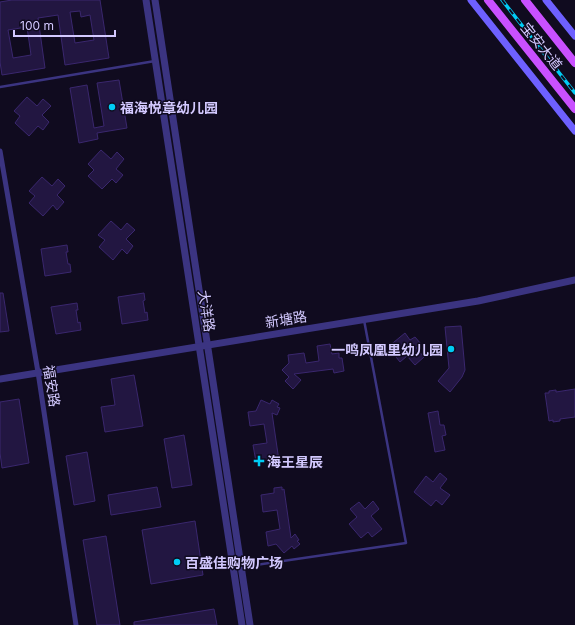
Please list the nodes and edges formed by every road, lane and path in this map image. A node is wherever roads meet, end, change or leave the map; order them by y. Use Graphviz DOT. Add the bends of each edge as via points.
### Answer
graph roads {
  1 [pos="146,0"];
  2 [pos="155,0"];
  3 [pos="471,0"];
  4 [pos="488,0"];
  5 [pos="525,0"];
  6 [pos="546,0"];
  7 [pos="575,36"];
  8 [pos="156,61"];
  9 [pos="575,63"];
  10 [pos="0,87"];
  11 [pos="575,109"];
  12 [pos="575,131"];
  13 [pos="0,151"];
  14 [pos="575,280"];
  15 [pos="364,320"];
  16 [pos="207,345"];
  17 [pos="199,346"];
  18 [pos="38,372"];
  19 [pos="0,379"];
  20 [pos="241,567"];
  21 [pos="76,625"];
  22 [pos="242,625"];
  23 [pos="250,625"];
  1 -- 8 [label="street, 大洋路"];
  2 -- 16 [label="street, 大洋路"];
  3 -- 12 [label="main road"];
  4 -- 11 [label="main road, 宝安大道"];
  5 -- 9 [label="main road, 宝安大道"];
  6 -- 7 [label="main road"];
  8 -- 10 [label="lane"];
  8 -- 17 [label="street, 大洋路"];
  13 -- 18 [label="street, 福安路"];
  14 -- 15 [label="street, 新塘路" via="478,302"];
  15 -- 16 [label="street, 新塘路"];
  15 -- 20 [label="lane" via="406,543"];
  16 -- 17 [label="street, 新塘路"];
  16 -- 20 [label="street, 大洋路"];
  17 -- 18 [label="street, 新塘路"];
  17 -- 22 [label="street, 大洋路"];
  18 -- 19 [label="street, 新塘路"];
  18 -- 21 [label="street, 福安路"];
  20 -- 23 [label="street, 大洋路"];
}
